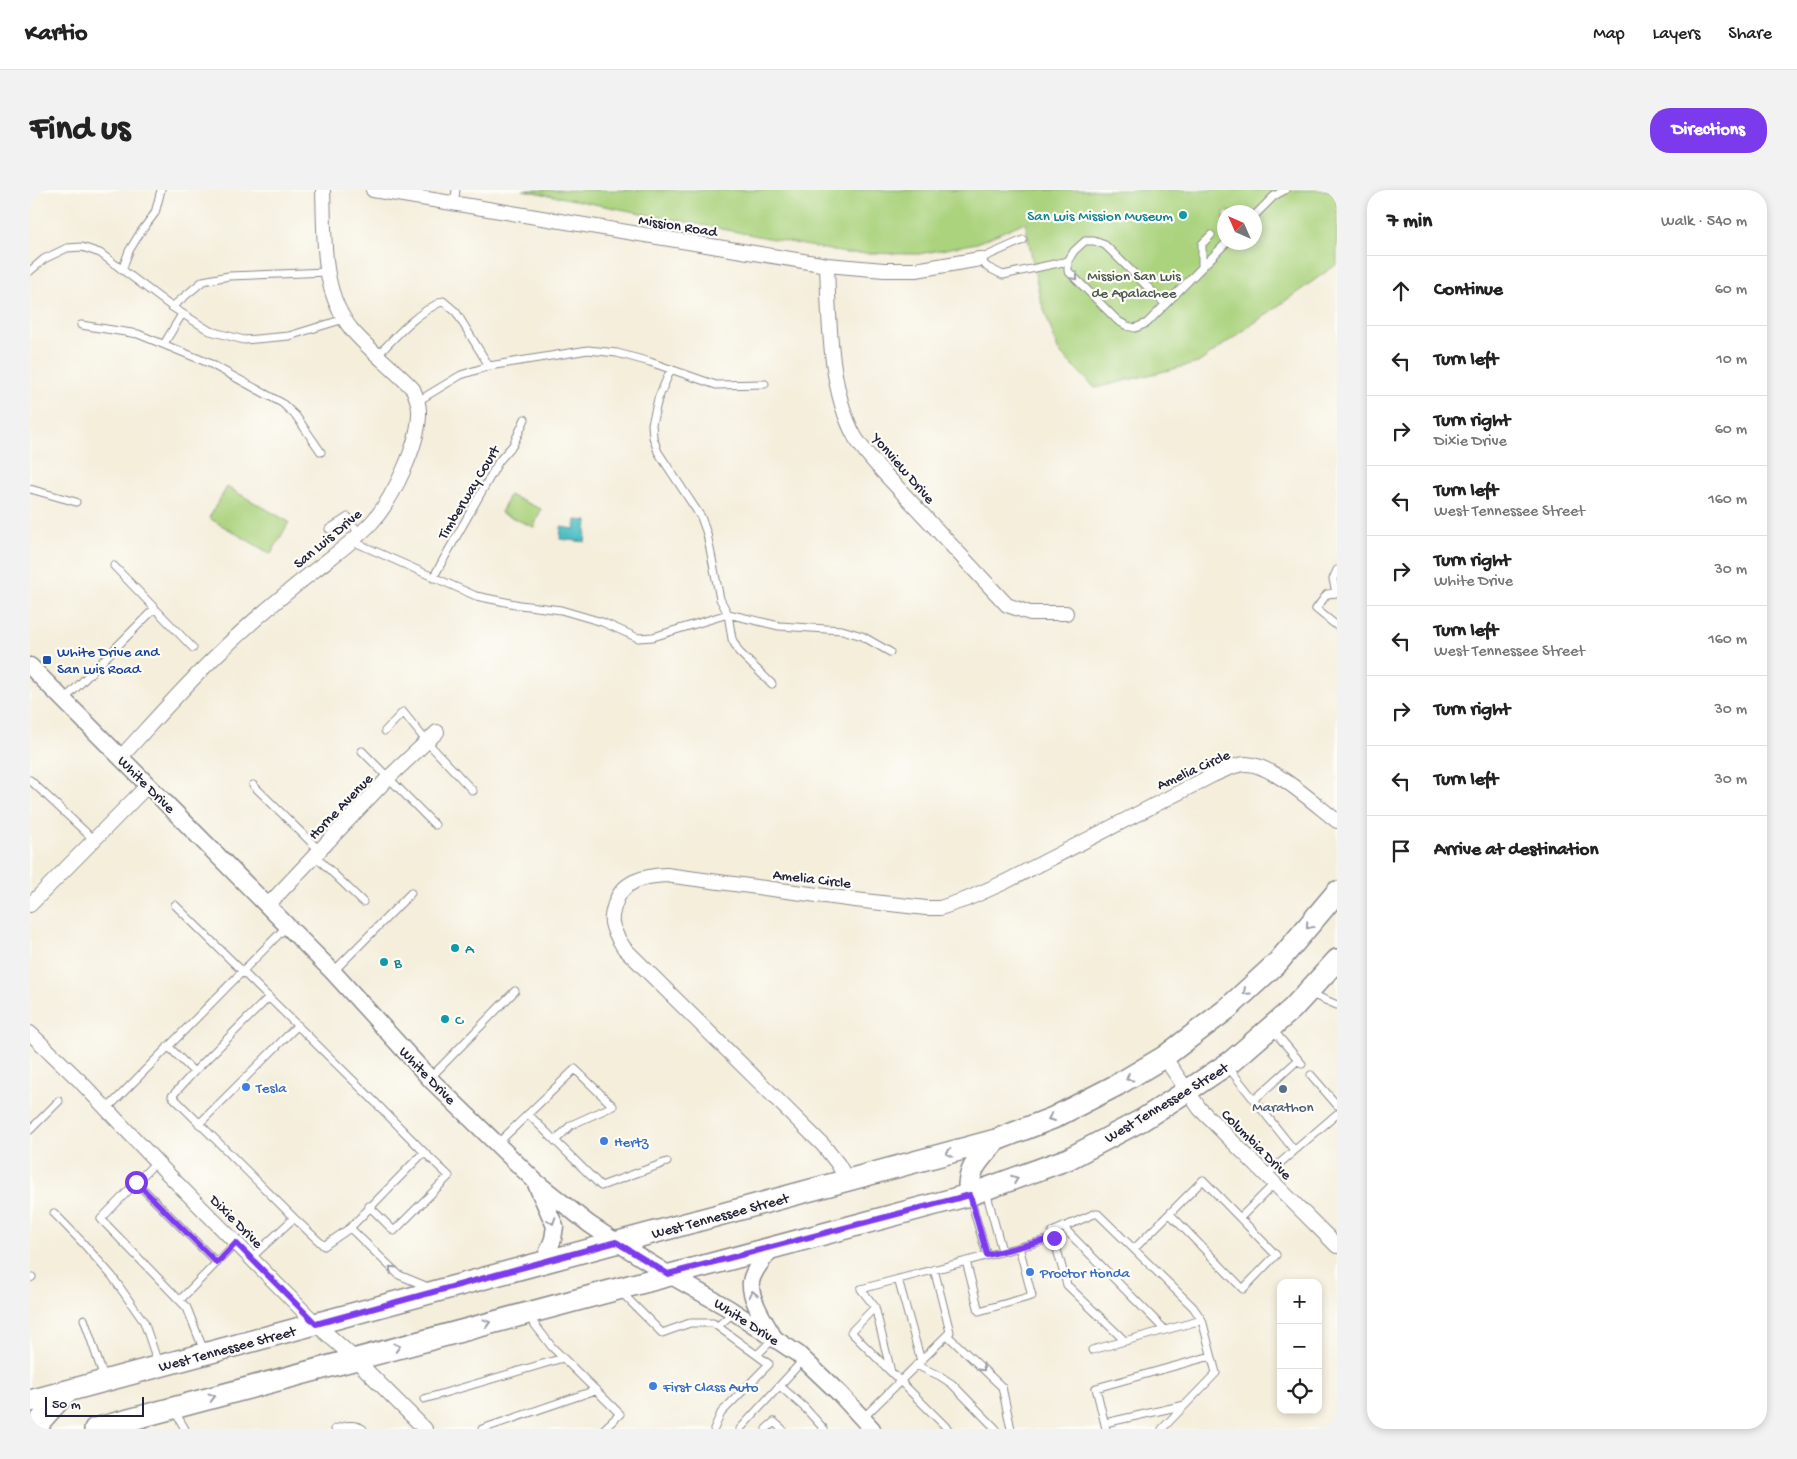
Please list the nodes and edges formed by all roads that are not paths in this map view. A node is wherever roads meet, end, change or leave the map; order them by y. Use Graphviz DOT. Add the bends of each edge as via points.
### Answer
graph roads {
  1 [pos="161,190"];
  2 [pos="323,190"];
  3 [pos="373,190"];
  4 [pos="1285,190"];
  5 [pos="455,197"];
  6 [pos="1262,208"];
  7 [pos="1211,235"];
  8 [pos="1023,240"];
  9 [pos="1219,250"];
  10 [pos="980,259"];
  11 [pos="1068,261"];
  12 [pos="827,265"];
  13 [pos="1202,266"];
  14 [pos="122,270"];
  15 [pos="30,271"];
  16 [pos="327,272"];
  17 [pos="1165,304"];
  18 [pos="172,307"];
  19 [pos="182,314"];
  20 [pos="344,319"];
  21 [pos="81,324"];
  22 [pos="164,344"];
  23 [pos="378,355"];
  24 [pos="489,366"];
  25 [pos="671,369"];
  26 [pos="765,384"];
  27 [pos="418,401"];
  28 [pos="525,420"];
  29 [pos="321,452"];
  30 [pos="30,489"];
  31 [pos="76,502"];
  32 [pos="329,529"];
  33 [pos="355,538"];
  34 [pos="114,566"];
  35 [pos="1337,570"];
  36 [pos="434,578"];
  37 [pos="1337,593"];
  38 [pos="155,608"];
  39 [pos="1066,613"];
  40 [pos="728,614"];
  41 [pos="1337,626"];
  42 [pos="193,648"];
  43 [pos="890,652"];
  44 [pos="31,668"];
  45 [pos="772,684"];
  46 [pos="64,700"];
  47 [pos="385,730"];
  48 [pos="437,732"];
  49 [pos="427,742"];
  50 [pos="362,752"];
  51 [pos="121,757"];
  52 [pos="388,778"];
  53 [pos="30,780"];
  54 [pos="253,784"];
  55 [pos="148,785"];
  56 [pos="473,791"];
  57 [pos="1337,821"];
  58 [pos="435,825"];
  59 [pos="94,840"];
  60 [pos="317,853"];
  61 [pos="1337,892"];
  62 [pos="411,893"];
  63 [pos="363,902"];
  64 [pos="30,905"];
  65 [pos="175,905"];
  66 [pos="268,905"];
  67 [pos="288,925"];
  68 [pos="1337,960"];
  69 [pos="243,970"];
  70 [pos="333,972"];
  71 [pos="515,991"];
  72 [pos="1307,992"];
  73 [pos="269,997"];
  74 [pos="1337,1005"];
  75 [pos="298,1025"];
  76 [pos="1270,1027"];
  77 [pos="30,1033"];
  78 [pos="168,1046"];
  79 [pos="1164,1057"];
  80 [pos="1226,1065"];
  81 [pos="194,1072"];
  82 [pos="1311,1075"];
  83 [pos="430,1078"];
  84 [pos="1188,1091"];
  85 [pos="1254,1100"];
  86 [pos="59,1101"];
  87 [pos="1337,1105"];
  88 [pos="107,1109"];
  89 [pos="528,1114"];
  90 [pos="1337,1114"];
  91 [pos="199,1124"];
  92 [pos="30,1130"];
  93 [pos="996,1140"];
  94 [pos="555,1141"];
  95 [pos="497,1144"];
  96 [pos="1294,1150"];
  97 [pos="424,1152"];
  98 [pos="156,1162"];
  99 [pos="667,1162"];
  100 [pos="847,1180"];
  101 [pos="1270,1180"];
  102 [pos="136,1182"];
  103 [pos="536,1182"];
  104 [pos="978,1192"];
  105 [pos="369,1206"];
  106 [pos="54,1213"];
  107 [pos="1170,1214"];
  108 [pos="294,1218"];
  109 [pos="1240,1218"];
  110 [pos="1063,1227"];
  111 [pos="350,1228"];
  112 [pos="1054,1238"];
  113 [pos="616,1242"];
  114 [pos="236,1243"];
  115 [pos="774,1246"];
  116 [pos="1337,1246"];
  117 [pos="1019,1247"];
  118 [pos="1134,1248"];
  119 [pos="1002,1251"];
  120 [pos="987,1255"];
  121 [pos="251,1258"];
  122 [pos="966,1261"];
  123 [pos="544,1262"];
  124 [pos="217,1263"];
  125 [pos="934,1269"];
  126 [pos="668,1274"];
  127 [pos="898,1279"];
  128 [pos="618,1288"];
  129 [pos="435,1290"];
  130 [pos="180,1300"];
  131 [pos="875,1307"];
  132 [pos="526,1312"];
  133 [pos="734,1312"];
  134 [pos="84,1319"];
  135 [pos="1202,1320"];
  136 [pos="316,1324"];
  137 [pos="718,1326"];
  138 [pos="1165,1330"];
  139 [pos="947,1335"];
  140 [pos="774,1338"];
  141 [pos="1125,1341"];
  142 [pos="1092,1350"];
  143 [pos="206,1354"];
  144 [pos="757,1355"];
  145 [pos="1211,1356"];
  146 [pos="354,1358"];
  147 [pos="563,1358"];
  148 [pos="804,1359"];
  149 [pos="919,1363"];
  150 [pos="159,1366"];
  151 [pos="891,1372"];
  152 [pos="104,1380"];
  153 [pos="900,1382"];
  154 [pos="780,1386"];
  155 [pos="596,1390"];
  156 [pos="67,1391"];
  157 [pos="424,1399"];
  158 [pos="30,1401"];
  159 [pos="1186,1404"];
  160 [pos="173,1408"];
  161 [pos="868,1424"];
  162 [pos="1106,1426"];
  163 [pos="38,1429"];
  164 [pos="94,1429"];
  165 [pos="185,1429"];
  166 [pos="335,1429"];
  167 [pos="363,1429"];
  168 [pos="425,1429"];
  169 [pos="482,1429"];
  170 [pos="604,1429"];
  171 [pos="714,1429"];
  172 [pos="740,1429"];
  173 [pos="766,1429"];
  174 [pos="782,1429"];
  175 [pos="824,1429"];
  176 [pos="948,1429"];
  177 [pos="996,1429"];
  178 [pos="1011,1429"];
  179 [pos="1162,1429"];
  1 -- 14 [label="lane" via="155,214 140,233"];
  2 -- 16 [label="street"];
  3 -- 5 [label="street, Mission Road"];
  4 -- 6 [label="lane"];
  5 -- 12 [label="street, Mission Road"];
  7 -- 13 [label="lane" via="1202,244"];
  8 -- 10 [label="lane"];
  9 -- 13 [label="lane"];
  10 -- 11 [label="lane" via="987,267 1003,275"];
  10 -- 12 [label="street, Mission Road" via="916,270"];
  11 -- 17 [label="lane" via="1085,242 1094,241 1105,246"];
  11 -- 17 [label="lane, one-way" via="1068,271 1127,326 1135,328 1147,323"];
  12 -- 39 [label="street, Yonview Drive" via="829,328 838,388 855,437 884,473 1007,605 1030,613"];
  13 -- 17 [label="lane"];
  14 -- 15 [label="lane" via="100,253 82,247 67,248 44,259"];
  14 -- 18 [label="lane"];
  16 -- 18 [label="lane" via="229,276 203,281"];
  16 -- 20 [label="street" via="332,294"];
  18 -- 19 [label="lane"];
  19 -- 20 [label="lane" via="210,331 244,340 289,336"];
  19 -- 22 [label="lane"];
  20 -- 23 [label="street"];
  21 -- 22 [label="lane" via="138,334"];
  22 -- 29 [label="lane" via="209,363 282,403 296,416"];
  23 -- 24 [label="lane" via="410,322 443,301 456,312"];
  23 -- 27 [label="street" via="413,389"];
  24 -- 25 [label="lane" via="588,350 616,353"];
  24 -- 27 [label="lane" via="461,375"];
  25 -- 26 [label="lane" via="716,385"];
  25 -- 40 [label="lane" via="658,399 652,437 658,452 701,517 720,599"];
  27 -- 33 [label="street, San Luis Drive" via="412,448 398,482 386,504"];
  28 -- 36 [label="lane, Timberway Court"];
  30 -- 31 [label="lane"];
  32 -- 33 [label="lane" via="348,517"];
  33 -- 36 [label="lane"];
  33 -- 51 [label="street, San Luis Drive" via="219,652"];
  34 -- 38 [label="lane"];
  35 -- 37 [label="lane" via="1333,579"];
  36 -- 40 [label="lane" via="476,596 584,616 638,638 652,637"];
  37 -- 41 [label="lane" via="1327,594 1316,609"];
  38 -- 42 [label="lane"];
  38 -- 46 [label="lane"];
  40 -- 43 [label="lane" via="779,626 842,630 862,636"];
  40 -- 45 [label="lane" via="732,639 739,652"];
  44 -- 46 [label="street, White Drive"];
  46 -- 51 [label="street, White Drive"];
  47 -- 49 [label="lane" via="403,712"];
  48 -- 49 [label="street, Horne Avenue"];
  49 -- 52 [label="street, Horne Avenue"];
  49 -- 56 [label="lane"];
  50 -- 52 [label="lane"];
  51 -- 55 [label="street, White Drive"];
  52 -- 58 [label="lane"];
  52 -- 60 [label="street, Horne Avenue"];
  53 -- 59 [label="lane"];
  54 -- 60 [label="lane"];
  55 -- 59 [label="street"];
  55 -- 66 [label="street, White Drive"];
  57 -- 100 [label="street, Amelia Circle" via="1266,769 1244,764 1212,775 967,900 940,908 666,876 650,876 626,886 617,897 612,921 615,934 624,948 810,1132 838,1164"];
  59 -- 64 [label="street"];
  60 -- 63 [label="lane"];
  60 -- 66 [label="street, Horne Avenue"];
  61 -- 79 [label="main road, West Tennessee Street, one-way" via="1278,962 1227,1009"];
  62 -- 70 [label="lane"];
  65 -- 69 [label="lane"];
  66 -- 67 [label="street, White Drive"];
  67 -- 69 [label="lane"];
  67 -- 70 [label="street, White Drive"];
  68 -- 72 [label="main road, West Tennessee Street"];
  69 -- 73 [label="lane"];
  69 -- 78 [label="lane"];
  70 -- 83 [label="street, White Drive"];
  71 -- 83 [label="lane"];
  72 -- 74 [label="lane"];
  72 -- 76 [label="main road, West Tennessee Street"];
  73 -- 75 [label="lane"];
  73 -- 81 [label="lane"];
  75 -- 91 [label="lane"];
  75 -- 97 [label="lane"];
  76 -- 80 [label="main road, West Tennessee Street"];
  76 -- 85 [label="lane" via="1300,1062"];
  77 -- 88 [label="street, Dixie Drive"];
  78 -- 81 [label="lane"];
  78 -- 88 [label="lane"];
  79 -- 84 [label="street, Columbia Drive"];
  79 -- 93 [label="main road, West Tennessee Street, one-way" via="1053,1118"];
  80 -- 84 [label="main road, West Tennessee Street"];
  80 -- 85 [label="lane"];
  81 -- 91 [label="lane" via="172,1096"];
  82 -- 87 [label="lane"];
  83 -- 95 [label="street, White Drive"];
  84 -- 101 [label="street, Columbia Drive" via="1200,1108"];
  104 -- 84 [label="main road, West Tennessee Street, one-way" via="1068,1159 1142,1120"];
  85 -- 96 [label="lane"];
  86 -- 92 [label="lane"];
  88 -- 98 [label="street, Dixie Drive"];
  89 -- 94 [label="lane"];
  89 -- 94 [label="lane" via="575,1069 613,1106 571,1125"];
  89 -- 95 [label="lane"];
  90 -- 96 [label="lane"];
  91 -- 108 [label="lane"];
  93 -- 100 [label="main road, West Tennessee Street, one-way"];
  93 -- 104 [label="main road" via="973,1167 968,1181"];
  94 -- 99 [label="lane" via="601,1186"];
  95 -- 103 [label="street, White Drive"];
  96 -- 101 [label="lane"];
  97 -- 105 [label="lane"];
  97 -- 105 [label="lane" via="448,1176 394,1230"];
  98 -- 102 [label="lane"];
  98 -- 114 [label="street, Dixie Drive"];
  100 -- 113 [label="main road, West Tennessee Street"];
  101 -- 109 [label="lane"];
  101 -- 116 [label="street, Columbia Drive"];
  102 -- 124 [label="lane"];
  102 -- 130 [label="lane" via="101,1219"];
  103 -- 113 [label="street, White Drive"];
  103 -- 123 [label="street, one-way" via="555,1226"];
  104 -- 115 [label="main road, West Tennessee Street"];
  104 -- 119 [label="lane"];
  104 -- 120 [label="lane"];
  105 -- 111 [label="lane"];
  106 -- 150 [label="lane" via="112,1276 144,1322"];
  107 -- 109 [label="lane" via="1203,1180"];
  107 -- 109 [label="lane" via="1243,1289 1276,1256"];
  107 -- 118 [label="lane"];
  108 -- 111 [label="lane" via="324,1246"];
  108 -- 121 [label="lane"];
  110 -- 112 [label="lane" via="1052,1232"];
  110 -- 118 [label="lane" via="1098,1214"];
  110 -- 138 [label="lane"];
  129 -- 111 [label="lane, one-way" via="399,1275"];
  112 -- 117 [label="lane"];
  112 -- 141 [label="lane" via="1068,1285"];
  113 -- 123 [label="main road, West Tennessee Street"];
  113 -- 126 [label="street, White Drive"];
  114 -- 121 [label="street, Dixie Drive"];
  114 -- 124 [label="lane"];
  115 -- 126 [label="main road, West Tennessee Street"];
  140 -- 115 [label="street, one-way" via="756,1305 751,1282"];
  117 -- 119 [label="lane"];
  117 -- 122 [label="lane" via="1032,1296 979,1311"];
  118 -- 135 [label="lane"];
  119 -- 120 [label="lane"];
  120 -- 122 [label="lane"];
  121 -- 136 [label="street, Dixie Drive"];
  122 -- 125 [label="lane"];
  123 -- 129 [label="main road, West Tennessee Street"];
  124 -- 130 [label="lane"];
  125 -- 127 [label="lane"];
  125 -- 139 [label="lane" via="950,1332"];
  126 -- 128 [label="main road, West Tennessee Street"];
  126 -- 133 [label="street, White Drive"];
  127 -- 131 [label="lane" via="861,1289"];
  127 -- 149 [label="lane"];
  128 -- 132 [label="main road, West Tennessee Street"];
  128 -- 137 [label="lane" via="662,1334 690,1323 714,1323"];
  129 -- 136 [label="main road, West Tennessee Street"];
  130 -- 143 [label="lane" via="187,1308"];
  131 -- 151 [label="lane"];
  131 -- 151 [label="lane" via="851,1332"];
  146 -- 132 [label="main road, West Tennessee Street, one-way"];
  132 -- 147 [label="lane"];
  133 -- 137 [label="lane"];
  133 -- 140 [label="street, White Drive"];
  134 -- 152 [label="lane"];
  135 -- 138 [label="lane"];
  135 -- 145 [label="lane"];
  136 -- 143 [label="main road, West Tennessee Street"];
  136 -- 146 [label="street, Dixie Drive"];
  137 -- 144 [label="lane"];
  138 -- 141 [label="lane"];
  139 -- 149 [label="lane"];
  139 -- 178 [label="lane, one-way" via="1002,1387"];
  140 -- 144 [label="lane"];
  140 -- 148 [label="street, White Drive"];
  141 -- 142 [label="lane"];
  143 -- 150 [label="main road, West Tennessee Street"];
  144 -- 171 [label="lane" via="770,1364 721,1413"];
  145 -- 159 [label="lane" via="1216,1373"];
  145 -- 162 [label="lane" via="1096,1388"];
  160 -- 146 [label="main road, West Tennessee Street, one-way"];
  146 -- 168 [label="street, Dixie Drive"];
  147 -- 155 [label="lane"];
  147 -- 157 [label="lane"];
  148 -- 154 [label="lane"];
  148 -- 161 [label="street, White Drive"];
  149 -- 153 [label="lane"];
  149 -- 177 [label="lane" via="952,1384"];
  150 -- 152 [label="main road, West Tennessee Street"];
  151 -- 153 [label="lane"];
  152 -- 156 [label="main road, West Tennessee Street"];
  153 -- 161 [label="lane"];
  153 -- 176 [label="lane"];
  154 -- 172 [label="lane"];
  154 -- 175 [label="lane"];
  155 -- 169 [label="lane"];
  155 -- 170 [label="lane" via="620,1414"];
  156 -- 158 [label="main road, West Tennessee Street"];
  156 -- 163 [label="main road" via="41,1420"];
  159 -- 162 [label="lane"];
  159 -- 179 [label="lane"];
  160 -- 164 [label="main road, West Tennessee Street"];
  160 -- 165 [label="lane"];
  166 -- 167 [label="lane" via="349,1425"];
  173 -- 174 [label="lane" via="774,1422"];
}
